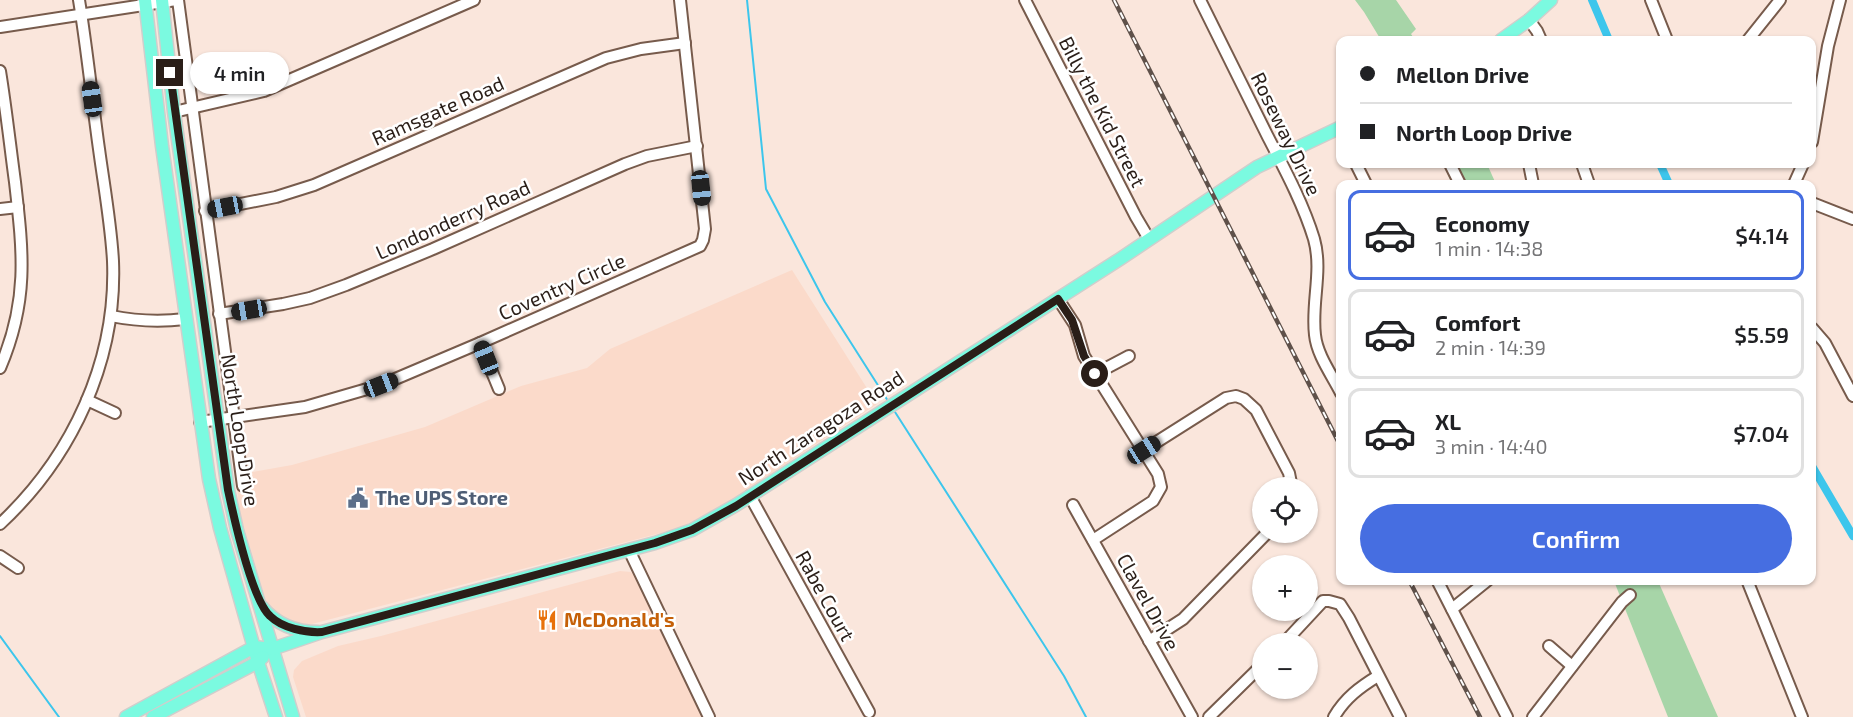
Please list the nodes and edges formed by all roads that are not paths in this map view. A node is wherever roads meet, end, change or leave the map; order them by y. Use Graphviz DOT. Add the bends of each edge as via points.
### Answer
graph roads {
  1 [pos="79,0"];
  2 [pos="177,0"];
  3 [pos="474,0"];
  4 [pos="680,0"];
  5 [pos="1025,0"];
  6 [pos="1200,0"];
  7 [pos="1551,0"];
  8 [pos="1651,0"];
  9 [pos="1664,0"];
  10 [pos="1780,0"];
  11 [pos="1840,0"];
  12 [pos="162,1"];
  13 [pos="145,3"];
  14 [pos="1656,11"];
  15 [pos="81,15"];
  16 [pos="1529,20"];
  17 [pos="0,27"];
  18 [pos="1507,36"];
  19 [pos="1539,36"];
  20 [pos="1666,36"];
  21 [pos="1751,36"];
  22 [pos="685,43"];
  23 [pos="0,72"];
  24 [pos="191,108"];
  25 [pos="174,112"];
  26 [pos="1816,118"];
  27 [pos="3,119"];
  28 [pos="1336,130"];
  29 [pos="697,146"];
  30 [pos="1278,156"];
  31 [pos="1816,205"];
  32 [pos="18,207"];
  33 [pos="0,209"];
  34 [pos="205,211"];
  35 [pos="1853,219"];
  36 [pos="1149,239"];
  37 [pos="1058,299"];
  38 [pos="219,314"];
  39 [pos="111,316"];
  40 [pos="185,320"];
  41 [pos="1816,333"];
  42 [pos="480,343"];
  43 [pos="1129,356"];
  44 [pos="0,368"];
  45 [pos="1095,374"];
  46 [pos="1336,383"];
  47 [pos="499,389"];
  48 [pos="1853,396"];
  49 [pos="87,400"];
  50 [pos="115,413"];
  51 [pos="234,418"];
  52 [pos="218,420"];
  53 [pos="200,422"];
  54 [pos="1144,450"];
  55 [pos="1290,477"];
  56 [pos="243,486"];
  57 [pos="750,496"];
  58 [pos="1073,505"];
  59 [pos="0,524"];
  60 [pos="1093,540"];
  61 [pos="1257,543"];
  62 [pos="629,550"];
  63 [pos="0,556"];
  64 [pos="18,568"];
  65 [pos="1440,585"];
  66 [pos="1482,585"];
  67 [pos="1749,585"];
  68 [pos="1630,595"];
  69 [pos="260,604"];
  70 [pos="1452,609"];
  71 [pos="322,632"];
  72 [pos="1293,633"];
  73 [pos="1149,641"];
  74 [pos="1549,646"];
  75 [pos="254,647"];
  76 [pos="272,648"];
  77 [pos="258,662"];
  78 [pos="1572,666"];
  79 [pos="1252,675"];
  80 [pos="1378,676"];
  81 [pos="869,712"];
  82 [pos="126,717"];
  83 [pos="153,717"];
  84 [pos="276,717"];
  85 [pos="293,717"];
  86 [pos="709,717"];
  87 [pos="1192,717"];
  88 [pos="1209,717"];
  89 [pos="1334,717"];
  90 [pos="1400,717"];
  91 [pos="1507,717"];
  92 [pos="1533,717"];
  93 [pos="1802,717"];
  1 -- 15 [label="street"];
  2 -- 12 [label="street"];
  2 -- 24 [label="street"];
  3 -- 24 [label="street" via="273,88"];
  4 -- 22 [label="street, Coventry Circle"];
  5 -- 36 [label="street, Billy the Kid Street"];
  6 -- 30 [label="street, Roseway Drive"];
  7 -- 16 [label="main road"];
  8 -- 14 [label="street"];
  9 -- 14 [label="street"];
  10 -- 21 [label="street"];
  11 -- 26 [label="street"];
  12 -- 13 [label="street"];
  12 -- 25 [label="main road, North Loop Drive"];
  13 -- 15 [label="street"];
  13 -- 40 [label="main road, North Loop Drive"];
  14 -- 20 [label="street"];
  15 -- 17 [label="street"];
  15 -- 39 [label="street" via="111,238"];
  16 -- 18 [label="main road"];
  16 -- 19 [label="street"];
  22 -- 29 [label="street, Coventry Circle"];
  22 -- 34 [label="street, Ramsgate Road" via="606,58 314,184 276,197"];
  23 -- 27 [label="street"];
  24 -- 25 [label="street"];
  24 -- 34 [label="street"];
  25 -- 52 [label="main road, North Loop Drive"];
  27 -- 32 [label="street"];
  28 -- 30 [label="main road, North Zaragoza Road"];
  29 -- 38 [label="street, Londonderry Road" via="625,164 346,285 301,300"];
  29 -- 42 [label="street, Coventry Circle" via="705,229 700,246"];
  30 -- 36 [label="main road, North Zaragoza Road"];
  30 -- 46 [label="street, Roseway Drive" via="1315,243 1315,336"];
  31 -- 35 [label="street"];
  32 -- 33 [label="street"];
  32 -- 44 [label="street" via="23,251 21,292"];
  34 -- 38 [label="street"];
  36 -- 37 [label="main road, North Zaragoza Road"];
  37 -- 45 [label="street" via="1072,320 1084,356"];
  37 -- 57 [label="main road, North Zaragoza Road"];
  38 -- 51 [label="street"];
  39 -- 40 [label="street"];
  39 -- 49 [label="street"];
  40 -- 53 [label="main road, North Loop Drive"];
  41 -- 48 [label="street"];
  42 -- 47 [label="street"];
  42 -- 51 [label="street, Coventry Circle" via="364,390 305,407"];
  43 -- 45 [label="street"];
  45 -- 54 [label="street"];
  49 -- 50 [label="street"];
  49 -- 59 [label="street" via="66,445 44,477"];
  51 -- 52 [label="street, Coventry Circle"];
  51 -- 56 [label="street"];
  52 -- 53 [label="street, Coventry Circle"];
  52 -- 69 [label="main road, North Loop Drive" via="230,500"];
  53 -- 75 [label="main road, North Loop Drive" via="220,528"];
  54 -- 55 [label="street" via="1236,396 1256,410"];
  54 -- 60 [label="street" via="1158,474 1159,493 1150,504"];
  57 -- 62 [label="main road, North Zaragoza Road" via="692,530"];
  57 -- 81 [label="street, Rabe Court"];
  58 -- 60 [label="street, Clavel Drive"];
  60 -- 73 [label="street, Clavel Drive"];
  61 -- 73 [label="street" via="1183,619"];
  62 -- 71 [label="main road, North Zaragoza Road"];
  62 -- 86 [label="street"];
  63 -- 64 [label="street"];
  65 -- 70 [label="street"];
  66 -- 70 [label="street"];
  67 -- 93 [label="street"];
  68 -- 78 [label="street"];
  69 -- 71 [label="main road" via="282,625"];
  69 -- 76 [label="main road, North Loop Drive"];
  70 -- 91 [label="street"];
  71 -- 76 [label="main road, North Zaragoza Road"];
  72 -- 80 [label="street" via="1323,601 1340,604"];
  73 -- 87 [label="street, Clavel Drive"];
  74 -- 78 [label="street"];
  75 -- 76 [label="main road, North Zaragoza Road"];
  75 -- 77 [label="main road, North Loop Drive"];
  75 -- 82 [label="main road"];
  76 -- 77 [label="main road, North Zaragoza Road"];
  76 -- 85 [label="main road, North Loop Drive"];
  77 -- 83 [label="main road, North Zaragoza Road"];
  77 -- 84 [label="main road, North Loop Drive"];
  78 -- 92 [label="street"];
  79 -- 88 [label="street"];
  80 -- 89 [label="street" via="1355,690"];
  80 -- 90 [label="street"];
}
